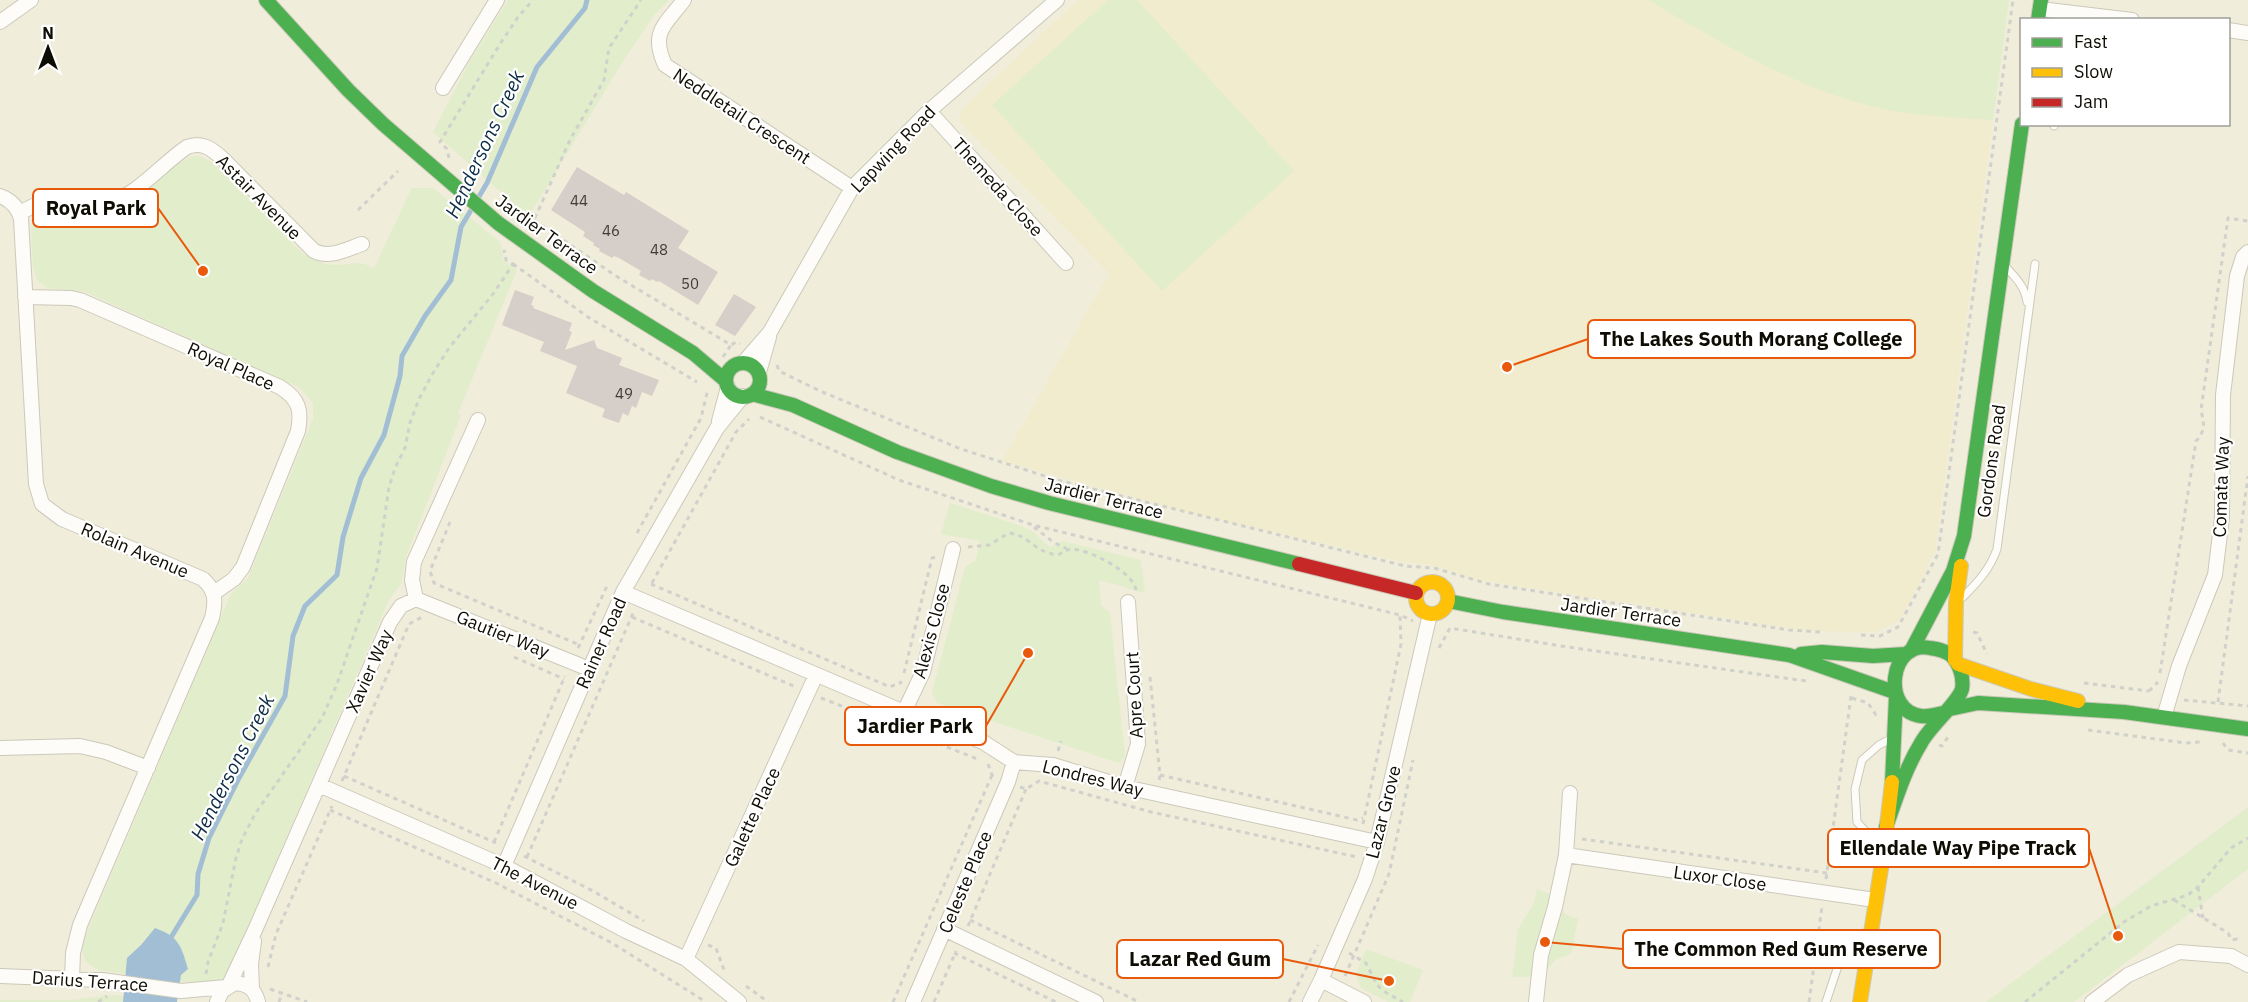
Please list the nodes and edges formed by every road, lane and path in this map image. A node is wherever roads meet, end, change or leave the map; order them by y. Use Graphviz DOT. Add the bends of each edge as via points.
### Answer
graph roads {
  1 [pos="31,0"];
  2 [pos="266,0"];
  3 [pos="497,0"];
  4 [pos="533,0"];
  5 [pos="641,0"];
  6 [pos="684,0"];
  7 [pos="1057,0"];
  8 [pos="2013,0"];
  9 [pos="2040,10"];
  10 [pos="2114,18"];
  11 [pos="0,22"];
  12 [pos="2230,30"];
  13 [pos="2248,33"];
  14 [pos="443,88"];
  15 [pos="929,111"];
  16 [pos="2022,126"];
  17 [pos="441,142"];
  18 [pos="398,171"];
  19 [pos="852,188"];
  20 [pos="0,196"];
  21 [pos="358,210"];
  22 [pos="20,213"];
  23 [pos="534,220"];
  24 [pos="2248,221"];
  25 [pos="504,227"];
  26 [pos="362,244"];
  27 [pos="2248,252"];
  28 [pos="1066,263"];
  29 [pos="2002,263"];
  30 [pos="513,264"];
  31 [pos="2035,264"];
  32 [pos="25,297"];
  33 [pos="2029,311"];
  34 [pos="693,353"];
  35 [pos="749,359"];
  36 [pos="759,376"];
  37 [pos="727,384"];
  38 [pos="747,395"];
  39 [pos="793,405"];
  40 [pos="749,419"];
  41 [pos="478,420"];
  42 [pos="717,428"];
  43 [pos="2248,476"];
  44 [pos="452,519"];
  45 [pos="1033,525"];
  46 [pos="1965,536"];
  47 [pos="634,539"];
  48 [pos="953,549"];
  49 [pos="1067,549"];
  50 [pos="610,581"];
  51 [pos="651,584"];
  52 [pos="623,592"];
  53 [pos="214,593"];
  54 [pos="1416,593"];
  55 [pos="416,599"];
  56 [pos="640,599"];
  57 [pos="1449,600"];
  58 [pos="1128,602"];
  59 [pos="1956,603"];
  60 [pos="1430,614"];
  61 [pos="1400,615"];
  62 [pos="423,617"];
  63 [pos="1955,630"];
  64 [pos="1858,635"];
  65 [pos="580,645"];
  66 [pos="1437,652"];
  67 [pos="1909,652"];
  68 [pos="510,655"];
  69 [pos="1987,655"];
  70 [pos="1822,658"];
  71 [pos="572,662"];
  72 [pos="1956,662"];
  73 [pos="589,669"];
  74 [pos="816,675"];
  75 [pos="564,679"];
  76 [pos="2079,683"];
  77 [pos="2149,691"];
  78 [pos="1849,692"];
  79 [pos="1895,695"];
  80 [pos="1852,698"];
  81 [pos="2168,699"];
  82 [pos="2218,702"];
  83 [pos="2248,706"];
  84 [pos="1947,711"];
  85 [pos="904,712"];
  86 [pos="2124,712"];
  87 [pos="2164,717"];
  88 [pos="2083,729"];
  89 [pos="2248,729"];
  90 [pos="1896,731"];
  91 [pos="1925,736"];
  92 [pos="1948,737"];
  93 [pos="2205,741"];
  94 [pos="2222,742"];
  95 [pos="0,748"];
  96 [pos="1415,753"];
  97 [pos="2248,753"];
  98 [pos="1014,762"];
  99 [pos="148,768"];
  100 [pos="992,775"];
  101 [pos="1160,776"];
  102 [pos="319,785"];
  103 [pos="1125,787"];
  104 [pos="1026,789"];
  105 [pos="338,793"];
  106 [pos="1570,793"];
  107 [pos="330,810"];
  108 [pos="1364,818"];
  109 [pos="1886,827"];
  110 [pos="1567,836"];
  111 [pos="1361,838"];
  112 [pos="2248,838"];
  113 [pos="494,842"];
  114 [pos="1377,842"];
  115 [pos="1882,849"];
  116 [pos="1566,855"];
  117 [pos="527,857"];
  118 [pos="504,866"];
  119 [pos="1353,867"];
  120 [pos="1827,873"];
  121 [pos="2198,887"];
  122 [pos="1824,893"];
  123 [pos="1875,900"];
  124 [pos="2174,900"];
  125 [pos="2203,919"];
  126 [pos="970,920"];
  127 [pos="944,929"];
  128 [pos="255,930"];
  129 [pos="963,938"];
  130 [pos="1337,944"];
  131 [pos="1868,945"];
  132 [pos="954,953"];
  133 [pos="2231,956"];
  134 [pos="1355,957"];
  135 [pos="686,959"];
  136 [pos="2248,965"];
  137 [pos="0,976"];
  138 [pos="266,976"];
  139 [pos="72,978"];
  140 [pos="1322,980"];
  141 [pos="228,986"];
  142 [pos="1339,989"];
  143 [pos="207,990"];
  144 [pos="181,991"];
  145 [pos="282,993"];
  146 [pos="259,996"];
  147 [pos="197,1002"];
  148 [pos="217,1002"];
  149 [pos="279,1002"];
  150 [pos="307,1002"];
  151 [pos="706,1002"];
  152 [pos="739,1002"];
  153 [pos="893,1002"];
  154 [pos="913,1002"];
  155 [pos="934,1002"];
  156 [pos="1056,1002"];
  157 [pos="1096,1002"];
  158 [pos="1139,1002"];
  159 [pos="1289,1002"];
  160 [pos="1310,1002"];
  161 [pos="1364,1002"];
  162 [pos="1403,1002"];
  163 [pos="1536,1002"];
  164 [pos="1809,1002"];
  165 [pos="1826,1002"];
  166 [pos="1860,1002"];
  167 [pos="2025,1002"];
  168 [pos="2092,1002"];
  1 -- 11 [label="street"];
  2 -- 25 [label="street, Jardier Terrace" via="383,124"];
  3 -- 14 [label="street"];
  4 -- 17 [label="path" via="500,44"];
  5 -- 23 [label="path" via="609,48 604,80 570,140"];
  6 -- 19 [label="street, Neddletail Crescent" via="658,33 658,49 665,64"];
  7 -- 15 [label="street, Lapwing Road"];
  8 -- 64 [label="path" via="1938,554 1898,627 1880,636"];
  9 -- 10 [label="street"];
  12 -- 13 [label="street"];
  15 -- 19 [label="street, Lapwing Road"];
  15 -- 28 [label="street, Themeda Close"];
  16 -- 29 [label="street, Gordons Road"];
  18 -- 21 [label="path"];
  19 -- 35 [label="street, Lapwing Road" via="770,332"];
  20 -- 22 [label="street"];
  22 -- 26 [label="street, Astair Avenue" via="50,201 112,201 187,147 198,144 223,159 314,251 333,254"];
  22 -- 32 [label="street, Rolain Avenue"];
  23 -- 25 [label="path"];
  23 -- 35 [label="path" via="616,276 731,345 736,342"];
  24 -- 77 [label="path" via="2228,218 2201,410 2205,427 2196,441 2158,683"];
  25 -- 30 [label="path" via="506,260"];
  25 -- 34 [label="street, Jardier Terrace" via="593,291"];
  27 -- 81 [label="street, Comata Way" via="2237,276 2223,395 2222,517 2215,574"];
  29 -- 33 [label="lane, Gordons Road" via="2026,293"];
  29 -- 46 [label="street, Gordons Road"];
  30 -- 47 [label="path" via="588,317 708,389 701,418"];
  30 -- 143 [label="path" via="494,294 449,348 419,399 389,487 377,568 349,650 322,718 242,839 224,923 208,962"];
  31 -- 33 [label="lane, Gordons Road"];
  32 -- 53 [label="street, Rolain Avenue" via="36,484 42,504 62,519 203,579"];
  32 -- 53 [label="street, Royal Place" via="80,300 280,387 297,401 301,414 298,431 243,567"];
  33 -- 59 [label="lane, Gordons Road" via="1997,549 1983,577"];
  34 -- 35 [label="street, Jardier Terrace"];
  34 -- 37 [label="street, Jardier Terrace"];
  35 -- 36 [label="street"];
  35 -- 37 [label="street" via="729,371"];
  35 -- 70 [label="path" via="778,366 779,371 842,400 961,449 1057,480 1489,584 1825,633"];
  36 -- 38 [label="street" via="758,388"];
  36 -- 39 [label="street, Jardier Terrace"];
  37 -- 38 [label="street" via="737,395"];
  37 -- 42 [label="street, Rainer Road"];
  38 -- 39 [label="street, Jardier Terrace"];
  38 -- 42 [label="street, Rainer Road"];
  39 -- 54 [label="street, Jardier Terrace" via="897,452 991,486"];
  40 -- 51 [label="path" via="736,432"];
  41 -- 55 [label="street" via="414,562"];
  42 -- 52 [label="street, Rainer Road"];
  43 -- 82 [label="path"];
  44 -- 65 [label="path" via="430,572 434,583"];
  45 -- 49 [label="path"];
  46 -- 59 [label="street, Gordons Road"];
  46 -- 67 [label="street, Gordons Road" via="1953,571"];
  48 -- 49 [label="path" via="990,546 1009,533 1025,538 1045,553 1058,555"];
  48 -- 51 [label="path" via="932,558 902,682 890,687"];
  48 -- 85 [label="street, Alexis Close" via="923,672"];
  49 -- 58 [label="path" via="1096,556 1131,579 1136,593"];
  50 -- 65 [label="path"];
  51 -- 56 [label="path"];
  52 -- 56 [label="street, Londres Way"];
  52 -- 73 [label="street, Rainer Road"];
  53 -- 99 [label="street" via="212,618"];
  54 -- 57 [label="street" via="1425,584 1436,582 1444,587"];
  54 -- 60 [label="street" via="1418,606"];
  55 -- 71 [label="street, Gautier Way"];
  55 -- 102 [label="street, Xavier Way" via="401,606 390,622"];
  56 -- 74 [label="street, Londres Way"];
  56 -- 117 [label="path"];
  57 -- 60 [label="street" via="1442,611"];
  57 -- 70 [label="street, Jardier Terrace" via="1503,612"];
  58 -- 103 [label="street, Apre Court" via="1138,744"];
  59 -- 63 [label="street, Gordons Road"];
  60 -- 114 [label="street, Lazar Grove"];
  61 -- 108 [label="path" via="1401,644"];
  62 -- 105 [label="path" via="409,624"];
  63 -- 69 [label="path" via="1977,633"];
  63 -- 72 [label="street, Gordons Road"];
  65 -- 71 [label="path"];
  66 -- 70 [label="path" via="1450,628 1817,682"];
  67 -- 70 [label="street, Jardier Terrace"];
  67 -- 72 [label="street" via="1935,647"];
  67 -- 79 [label="street" via="1894,671"];
  68 -- 75 [label="path"];
  70 -- 79 [label="street, Jardier Terrace"];
  71 -- 73 [label="street, Gautier Way"];
  71 -- 75 [label="path"];
  72 -- 84 [label="street" via="1963,683 1961,693"];
  72 -- 86 [label="street" via="2031,689"];
  73 -- 118 [label="street, Rainer Road"];
  74 -- 85 [label="street, Londres Way"];
  74 -- 135 [label="street, Galette Place"];
  75 -- 113 [label="path"];
  76 -- 77 [label="path"];
  77 -- 81 [label="path"];
  78 -- 80 [label="path"];
  79 -- 84 [label="street" via="1911,713 1933,716"];
  79 -- 90 [label="street"];
  80 -- 90 [label="path" via="1868,703"];
  80 -- 120 [label="path"];
  81 -- 82 [label="path"];
  81 -- 87 [label="street, Comata Way"];
  82 -- 83 [label="path"];
  84 -- 86 [label="street" via="1978,703"];
  84 -- 91 [label="street"];
  85 -- 98 [label="street, Londres Way" via="983,742"];
  86 -- 87 [label="street"];
  87 -- 89 [label="street"];
  88 -- 93 [label="path" via="2186,743"];
  90 -- 109 [label="street"];
  90 -- 115 [label="lane" via="1862,760 1855,789 1857,822"];
  91 -- 92 [label="path" via="1942,746"];
  91 -- 109 [label="street"];
  94 -- 97 [label="path" via="2228,750"];
  95 -- 99 [label="street" via="80,746"];
  96 -- 134 [label="path" via="1389,874"];
  98 -- 103 [label="street, Londres Way" via="1053,765"];
  98 -- 127 [label="street, Celeste Place"];
  99 -- 139 [label="street" via="80,925"];
  100 -- 153 [label="path"];
  101 -- 108 [label="path" via="1357,820"];
  102 -- 105 [label="street, The Avenue"];
  102 -- 128 [label="street, Xavier Way"];
  103 -- 111 [label="street, Londres Way"];
  104 -- 126 [label="path"];
  105 -- 107 [label="path"];
  105 -- 118 [label="street, The Avenue"];
  106 -- 110 [label="street"];
  107 -- 138 [label="path" via="276,934"];
  107 -- 151 [label="path" via="496,883 612,943"];
  108 -- 111 [label="path"];
  109 -- 115 [label="street"];
  110 -- 116 [label="street"];
  110 -- 120 [label="path"];
  111 -- 114 [label="street, Londres Way"];
  111 -- 119 [label="path"];
  112 -- 121 [label="path" via="2231,848"];
  114 -- 130 [label="street, Lazar Grove"];
  115 -- 123 [label="street"];
  116 -- 122 [label="street, Luxor Close"];
  116 -- 163 [label="street" via="1541,955"];
  118 -- 135 [label="street, The Avenue"];
  120 -- 122 [label="path"];
  121 -- 124 [label="path" via="2188,896"];
  121 -- 125 [label="path"];
  122 -- 123 [label="street, Luxor Close"];
  122 -- 164 [label="path"];
  123 -- 131 [label="street"];
  124 -- 125 [label="path"];
  124 -- 167 [label="path" via="2151,906 2124,922"];
  125 -- 133 [label="path" via="2228,933 2232,940 2237,939 2240,945"];
  126 -- 129 [label="path"];
  126 -- 158 [label="path"];
  127 -- 129 [label="street"];
  127 -- 154 [label="street, Celeste Place"];
  128 -- 141 [label="street, Xavier Way"];
  128 -- 146 [label="street, Xavier Way" via="251,964"];
  129 -- 132 [label="path"];
  129 -- 157 [label="street"];
  130 -- 134 [label="path"];
  130 -- 140 [label="street, Lazar Grove"];
  130 -- 159 [label="path" via="1323,936"];
  131 -- 165 [label="lane" via="1838,966"];
  131 -- 166 [label="street"];
  132 -- 155 [label="path"];
  132 -- 156 [label="path"];
  133 -- 136 [label="street"];
  133 -- 168 [label="street" via="2179,952 2128,975"];
  134 -- 142 [label="path"];
  134 -- 162 [label="path" via="1366,963 1384,992"];
  135 -- 152 [label="street, The Avenue"];
  137 -- 139 [label="street, Darius Terrace"];
  139 -- 144 [label="street, Darius Terrace"];
  140 -- 142 [label="street"];
  140 -- 160 [label="street, Lazar Grove"];
  141 -- 143 [label="street, Darius Terrace"];
  141 -- 146 [label="street, Darius Terrace" via="241,984"];
  141 -- 148 [label="street, Xavier Way"];
  142 -- 161 [label="street"];
  143 -- 144 [label="street, Darius Terrace"];
  144 -- 147 [label="street, Darius Terrace"];
  145 -- 146 [label="path"];
  145 -- 149 [label="path"];
  145 -- 150 [label="path"];
}
